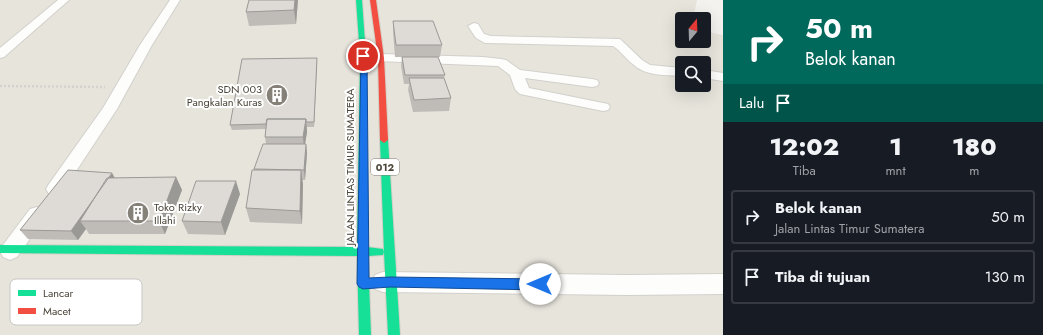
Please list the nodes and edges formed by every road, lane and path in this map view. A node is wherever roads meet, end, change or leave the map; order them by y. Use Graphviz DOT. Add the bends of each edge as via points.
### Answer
graph roads {
  1 [pos="64,0"];
  2 [pos="175,0"];
  3 [pos="359,0"];
  4 [pos="373,0"];
  5 [pos="474,26"];
  6 [pos="0,54"];
  7 [pos="381,58"];
  8 [pos="675,71"];
  9 [pos="516,73"];
  10 [pos="711,75"];
  11 [pos="723,77"];
  12 [pos="592,83"];
  13 [pos="0,86"];
  14 [pos="124,87"];
  15 [pos="604,107"];
  16 [pos="5,250"];
  17 [pos="362,252"];
  18 [pos="388,252"];
  19 [pos="390,282"];
  20 [pos="363,284"];
  21 [pos="723,284"];
  22 [pos="364,335"];
  23 [pos="394,335"];
  1 -- 6 [label="street"];
  2 -- 14 [label="street" via="146,45"];
  3 -- 17 [label="main road, JALAN LINTAS TIMUR SUMATERA / 012" via="363,56"];
  4 -- 7 [label="main road, 012"];
  5 -- 8 [label="street" via="480,36 489,40 616,42 641,65"];
  7 -- 9 [label="street" via="501,63"];
  7 -- 18 [label="main road, 012"];
  9 -- 12 [label="street"];
  9 -- 15 [label="street" via="525,91"];
  10 -- 11 [label="street"];
  13 -- 14 [label="path"];
  14 -- 16 [label="street" via="72,165"];
  16 -- 17 [label="main road"];
  17 -- 18 [label="main road"];
  17 -- 20 [label="main road, JALAN LINTAS TIMUR SUMATERA / 012"];
  18 -- 19 [label="main road, 012"];
  19 -- 20 [label="street"];
  19 -- 21 [label="street"];
  19 -- 23 [label="main road, 012"];
  20 -- 22 [label="main road, JALAN LINTAS TIMUR SUMATERA / 012"];
}
